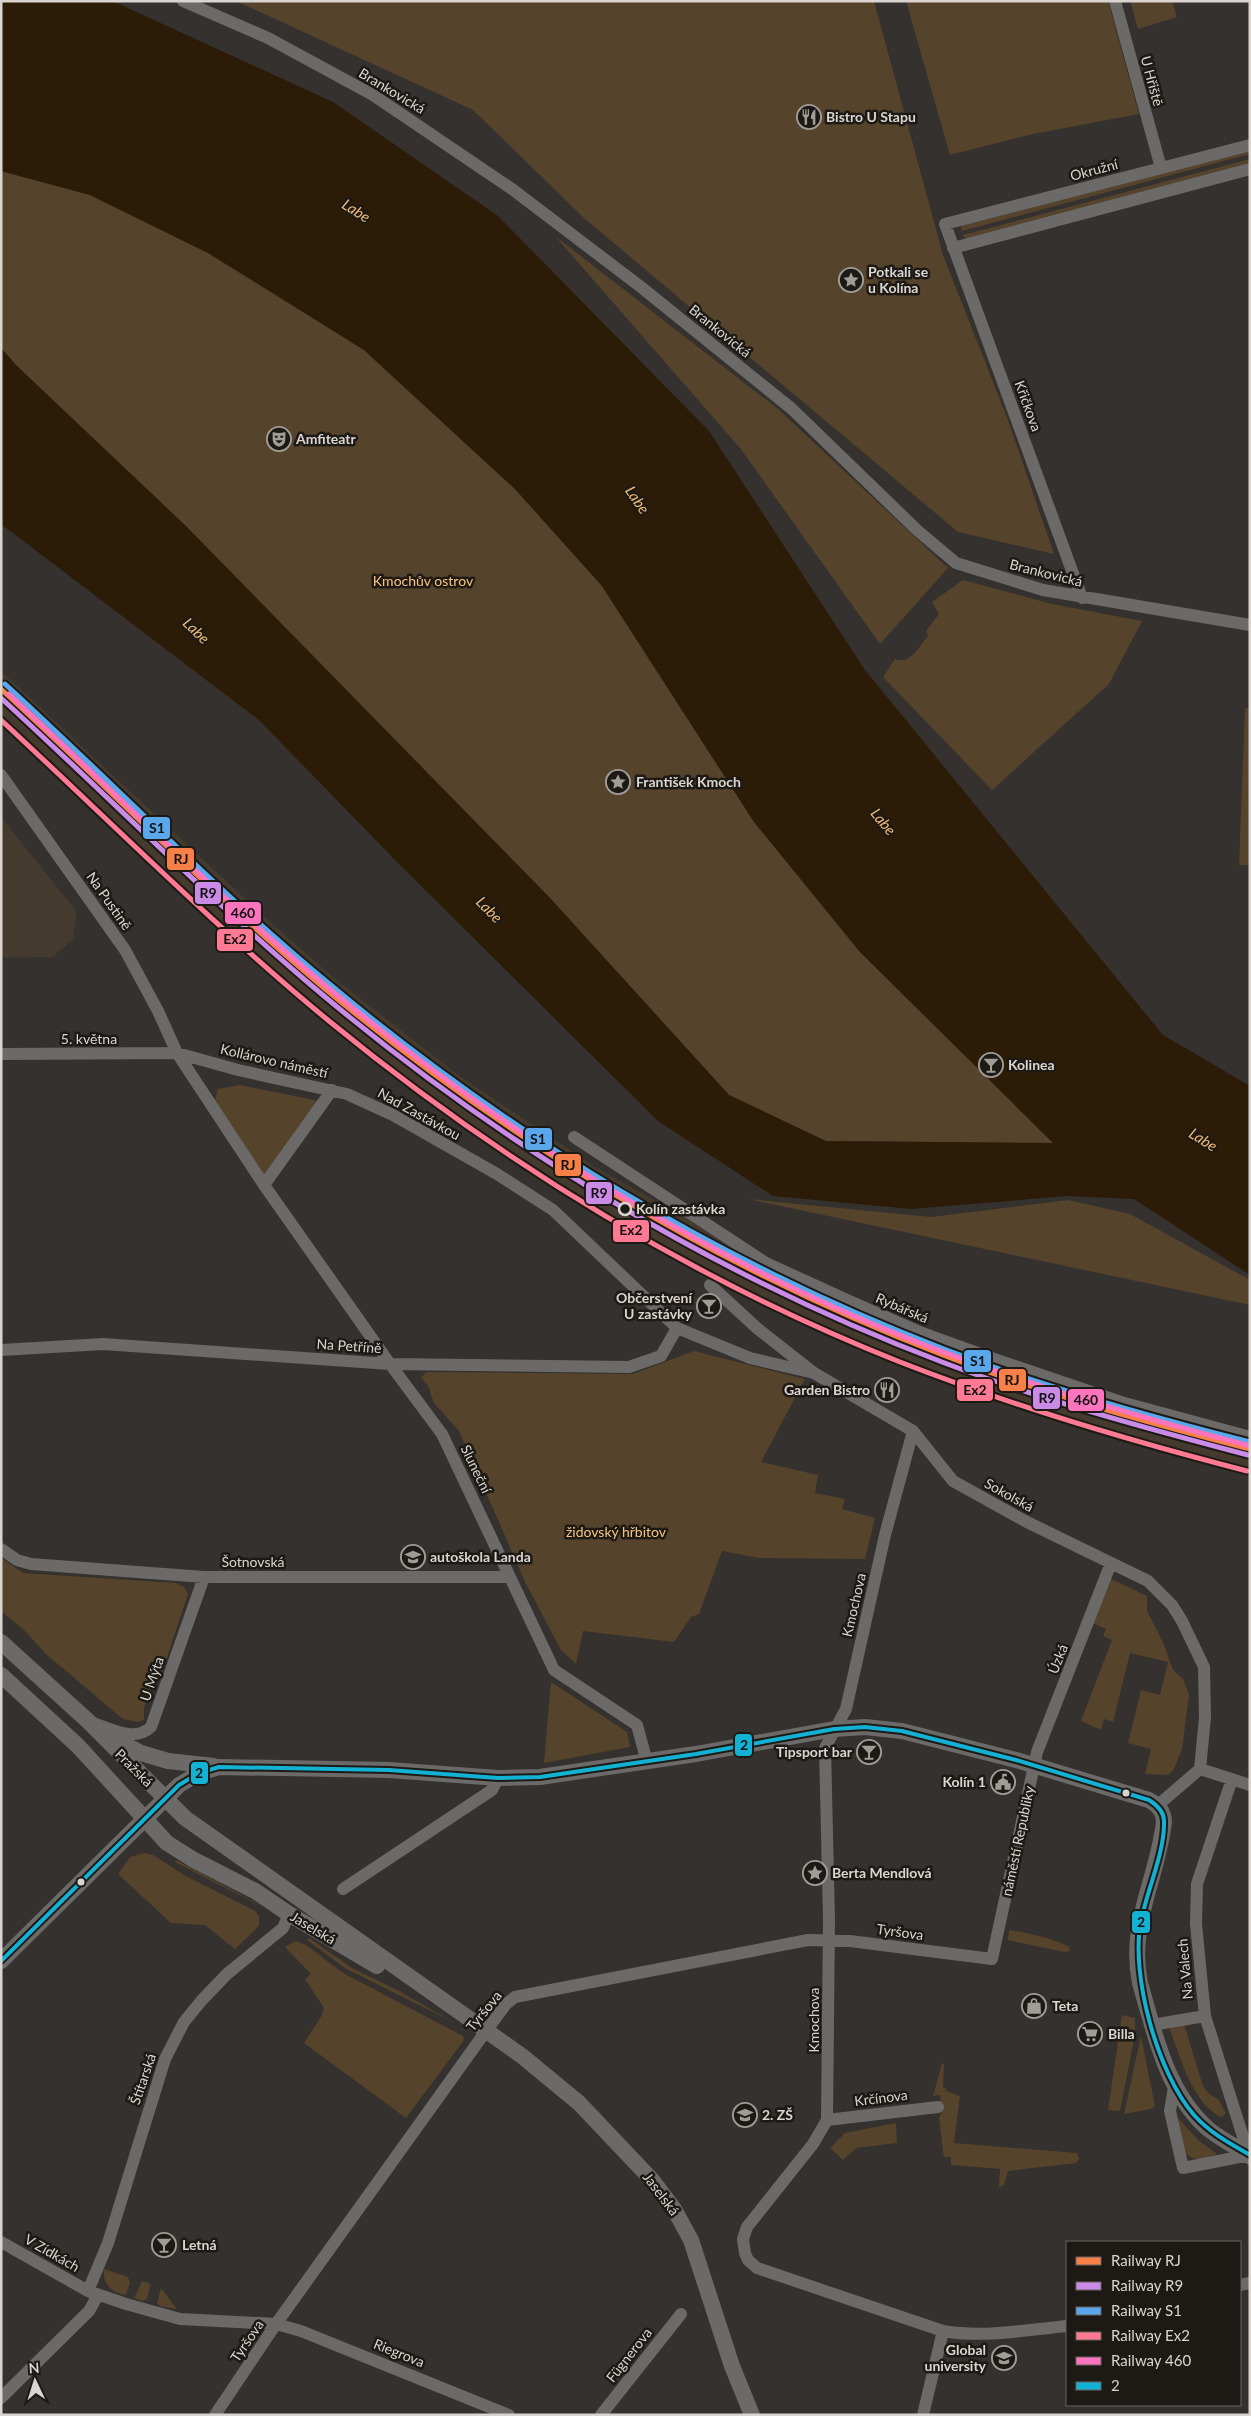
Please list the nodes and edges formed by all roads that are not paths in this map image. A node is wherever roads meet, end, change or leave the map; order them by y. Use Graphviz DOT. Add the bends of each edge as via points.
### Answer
graph roads {
  1 [pos="183,1"];
  2 [pos="1115,1"];
  3 [pos="1250,145"];
  4 [pos="1161,168"];
  5 [pos="1250,169"];
  6 [pos="945,224"];
  7 [pos="953,248"];
  8 [pos="1082,598"];
  9 [pos="1250,625"];
  10 [pos="1,775"];
  11 [pos="177,1053"];
  12 [pos="1,1054"];
  13 [pos="332,1090"];
  14 [pos="574,1137"];
  15 [pos="264,1185"];
  16 [pos="710,1285"];
  17 [pos="677,1328"];
  18 [pos="1,1350"];
  19 [pos="390,1364"];
  20 [pos="814,1373"];
  21 [pos="913,1431"];
  22 [pos="1250,1437"];
  23 [pos="1,1549"];
  24 [pos="1112,1563"];
  25 [pos="204,1577"];
  26 [pos="510,1577"];
  27 [pos="1,1642"];
  28 [pos="1,1675"];
  29 [pos="92,1725"];
  30 [pos="834,1729"];
  31 [pos="647,1762"];
  32 [pos="1034,1766"];
  33 [pos="219,1767"];
  34 [pos="1200,1770"];
  35 [pos="498,1778"];
  36 [pos="1232,1779"];
  37 [pos="1250,1785"];
  38 [pos="165,1799"];
  39 [pos="1158,1805"];
  40 [pos="145,1819"];
  41 [pos="343,1889"];
  42 [pos="289,1914"];
  43 [pos="829,1939"];
  44 [pos="992,1959"];
  45 [pos="1,1961"];
  46 [pos="1205,2016"];
  47 [pos="1152,2026"];
  48 [pos="486,2031"];
  49 [pos="1174,2087"];
  50 [pos="938,2107"];
  51 [pos="827,2120"];
  52 [pos="1249,2156"];
  53 [pos="1,2242"];
  54 [pos="93,2293"];
  55 [pos="681,2314"];
  56 [pos="276,2324"];
  57 [pos="1066,2326"];
  58 [pos="943,2331"];
  59 [pos="1,2398"];
  60 [pos="215,2415"];
  61 [pos="509,2415"];
  62 [pos="601,2415"];
  63 [pos="752,2415"];
  64 [pos="923,2415"];
  1 -- 8 [label="street, Brankovická" via="268,38 373,95 512,189 641,287 792,409 917,530 956,563 1043,590"];
  2 -- 4 [label="street, U Hřiště"];
  3 -- 4 [label="street, Okružní"];
  4 -- 6 [label="street, Okružní"];
  5 -- 7 [label="street"];
  6 -- 7 [label="street, Křičkova"];
  7 -- 8 [label="street, Křičkova"];
  8 -- 9 [label="street, Brankovická"];
  10 -- 11 [label="street, Na Pustině" via="125,950"];
  11 -- 12 [label="street, 5. května"];
  11 -- 13 [label="street, Kollárovo náměstí"];
  11 -- 15 [label="street"];
  13 -- 15 [label="street, Kollárovo náměstí"];
  13 -- 17 [label="street, Nad Zastávkou" via="393,1115 553,1210"];
  14 -- 22 [label="street, Rybářská" via="766,1263 855,1304 922,1333 1121,1402"];
  15 -- 19 [label="street, Sluneční"];
  16 -- 20 [label="street, Sokolská"];
  17 -- 19 [label="street, Na Petříně" via="661,1356 629,1367"];
  17 -- 20 [label="street, Nad Zastávkou" via="750,1358"];
  18 -- 19 [label="street, Na Petříně" via="103,1344"];
  19 -- 26 [label="street, Sluneční" via="442,1434"];
  20 -- 21 [label="street, Sokolská"];
  21 -- 24 [label="street, Sokolská" via="953,1481 1025,1521"];
  21 -- 30 [label="street, Kmochova" via="885,1535 846,1709"];
  23 -- 25 [label="street, Šotnovská" via="31,1564"];
  24 -- 32 [label="street, Úzká"];
  24 -- 34 [label="street, Sokolská" via="1148,1581 1162,1593 1182,1621 1204,1667 1205,1717"];
  25 -- 26 [label="street, Šotnovská"];
  25 -- 29 [label="street, U Mýta" via="154,1721 144,1733 132,1736"];
  26 -- 31 [label="street, Sluneční" via="554,1670 637,1725"];
  27 -- 29 [label="street, Pražská"];
  28 -- 40 [label="street, Pražská" via="78,1746"];
  29 -- 33 [label="street" via="141,1753 168,1761"];
  29 -- 38 [label="street, Pražská"];
  30 -- 31 [label="street, Pražská"];
  30 -- 32 [label="street, Pražská" via="887,1728"];
  30 -- 43 [label="street, Kmochova" via="825,1748"];
  31 -- 35 [label="street, Pražská" via="540,1778"];
  32 -- 39 [label="street, náměstí Republiky"];
  32 -- 44 [label="street, náměstí Republiky"];
  33 -- 35 [label="street, Pražská" via="389,1770"];
  33 -- 38 [label="street, Pražská" via="179,1784"];
  34 -- 36 [label="street"];
  34 -- 39 [label="street"];
  35 -- 41 [label="street" via="492,1790"];
  36 -- 37 [label="street"];
  36 -- 46 [label="street, Na Valech" via="1196,1884 1196,1924"];
  38 -- 40 [label="street"];
  38 -- 48 [label="street, Jaselská" via="185,1818"];
  39 -- 47 [label="street" via="1164,1822 1137,1932 1136,1966"];
  40 -- 42 [label="street, Jaselská" via="174,1847 255,1891"];
  40 -- 45 [label="street"];
  42 -- 48 [label="street, Jaselská"];
  42 -- 54 [label="street, Štítarská" via="283,1928 227,1974 184,2022 159,2076"];
  43 -- 44 [label="street, Tyršova"];
  43 -- 48 [label="street, Tyršova" via="808,1940 515,1997"];
  43 -- 51 [label="street, Kmochova"];
  46 -- 47 [label="street"];
  46 -- 52 [label="street, Na Valech"];
  47 -- 49 [label="street"];
  48 -- 56 [label="street, Tyršova"];
  48 -- 63 [label="street, Jaselská" via="551,2078 579,2103 652,2180 674,2210 691,2240 732,2366"];
  49 -- 52 [label="street" via="1209,2130"];
  49 -- 52 [label="street" via="1170,2111 1183,2168"];
  50 -- 51 [label="street, Krčínova"];
  51 -- 58 [label="street, Kmochova" via="813,2144 747,2227 743,2245 746,2256 757,2268"];
  53 -- 54 [label="street, V Zídkách"];
  54 -- 56 [label="street, V Zídkách" via="180,2319"];
  54 -- 59 [label="street, Štítarská" via="89,2311"];
  55 -- 62 [label="street, Fügnerova"];
  56 -- 60 [label="street, Tyršova"];
  56 -- 61 [label="street, Riegrova" via="320,2338"];
  57 -- 58 [label="street, Kmochova" via="997,2334"];
  58 -- 64 [label="street"];
}
